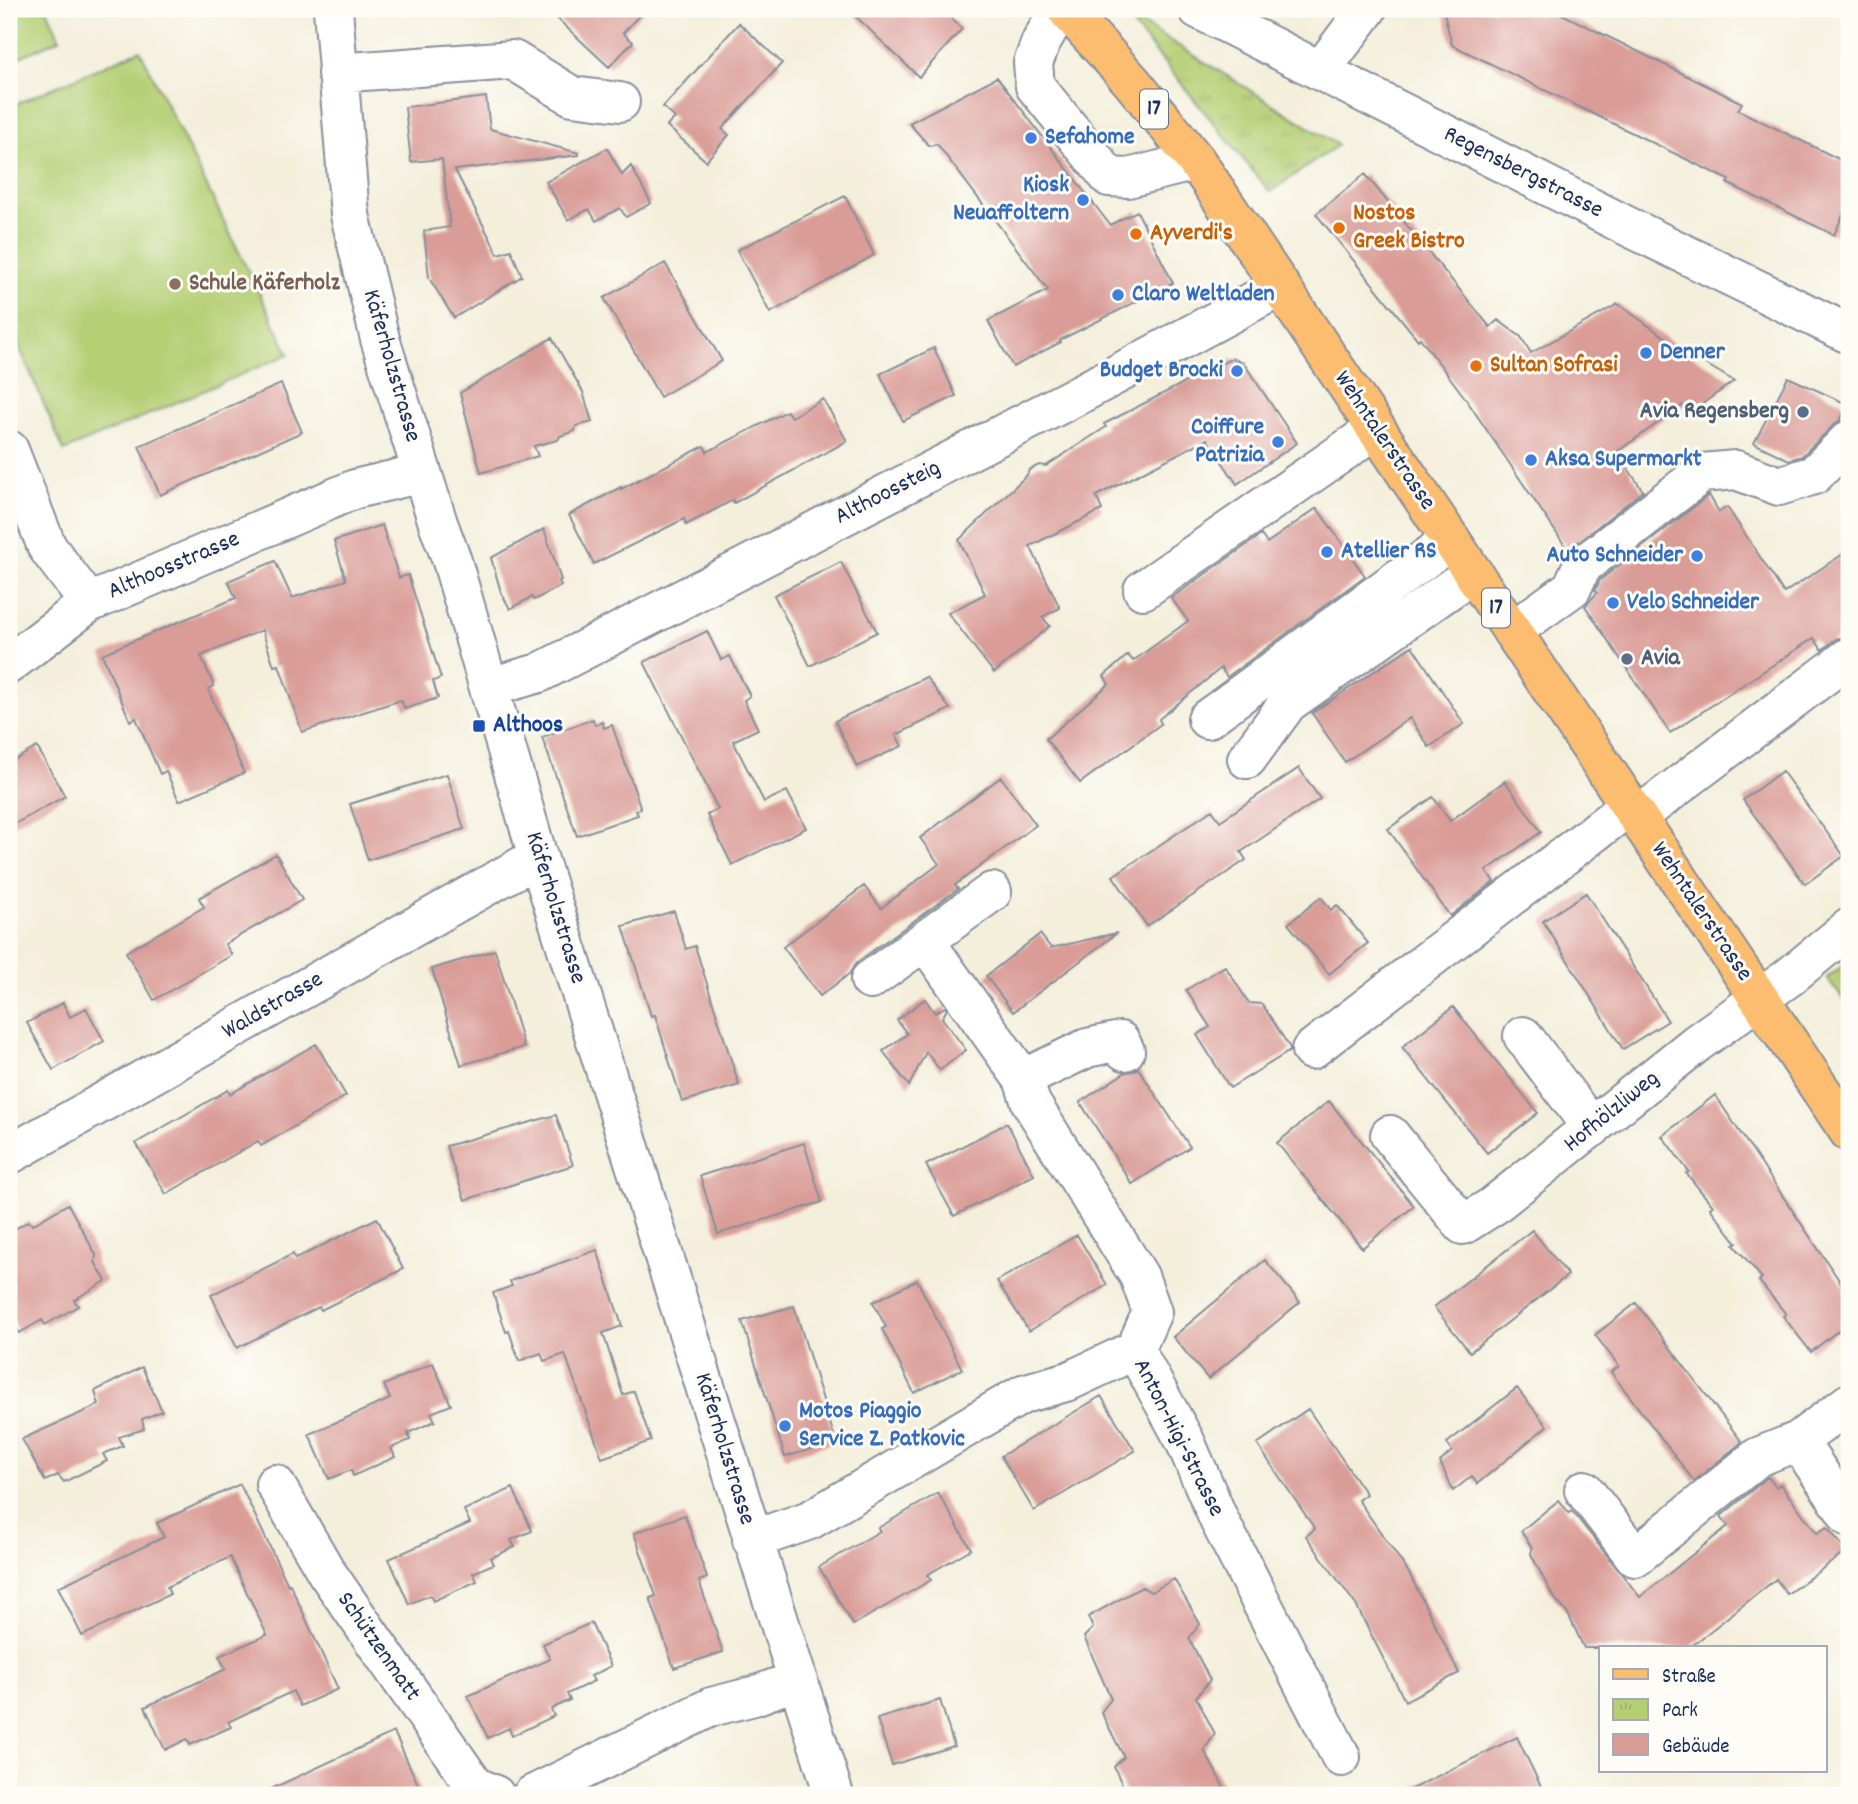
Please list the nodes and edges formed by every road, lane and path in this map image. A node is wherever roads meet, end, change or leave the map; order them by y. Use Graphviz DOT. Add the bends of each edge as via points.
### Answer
graph roads {
  1 [pos="333,9"];
  2 [pos="1060,9"];
  3 [pos="1066,9"];
  4 [pos="1198,9"];
  5 [pos="1367,9"];
  6 [pos="1321,70"];
  7 [pos="337,73"];
  8 [pos="620,102"];
  9 [pos="1196,161"];
  10 [pos="1280,287"];
  11 [pos="1849,334"];
  12 [pos="1376,429"];
  13 [pos="1849,440"];
  14 [pos="9,450"];
  15 [pos="422,473"];
  16 [pos="1451,540"];
  17 [pos="1473,573"];
  18 [pos="1143,590"];
  19 [pos="89,603"];
  20 [pos="1512,631"];
  21 [pos="1849,657"];
  22 [pos="9,664"];
  23 [pos="490,687"];
  24 [pos="1207,719"];
  25 [pos="1247,759"];
  26 [pos="1633,811"];
  27 [pos="538,856"];
  28 [pos="992,892"];
  29 [pos="1849,928"];
  30 [pos="925,941"];
  31 [pos="870,980"];
  32 [pos="1759,998"];
  33 [pos="1523,1036"];
  34 [pos="1311,1050"];
  35 [pos="1125,1051"];
  36 [pos="1023,1079"];
  37 [pos="1592,1128"];
  38 [pos="1849,1132"];
  39 [pos="1390,1135"];
  40 [pos="9,1155"];
  41 [pos="1135,1350"];
  42 [pos="1849,1403"];
  43 [pos="1798,1441"];
  44 [pos="275,1484"];
  45 [pos="1584,1490"];
  46 [pos="1849,1517"];
  47 [pos="752,1540"];
  48 [pos="797,1680"];
  49 [pos="1340,1757"];
  50 [pos="495,1795"];
  51 [pos="532,1795"];
  52 [pos="834,1795"];
  1 -- 7 [label="street, Käferholzstrasse"];
  2 -- 9 [label="street" via="1033,63 1035,86 1109,177 1128,178"];
  3 -- 9 [label="main road, Wehntalerstrasse / 17"];
  4 -- 6 [label="street, Regensbergstrasse"];
  5 -- 6 [label="street"];
  6 -- 11 [label="street, Regensbergstrasse"];
  7 -- 8 [label="street" via="513,60 572,96"];
  7 -- 15 [label="street, Käferholzstrasse" via="351,215 380,339"];
  9 -- 10 [label="main road, Wehntalerstrasse / 17"];
  10 -- 12 [label="main road, Wehntalerstrasse / 17"];
  10 -- 23 [label="street, Althoossteig" via="539,673"];
  12 -- 16 [label="main road, Wehntalerstrasse / 17"];
  12 -- 18 [label="street"];
  13 -- 20 [label="street" via="1814,475 1779,486 1736,471 1702,473 1582,566 1572,588"];
  14 -- 19 [label="street, Althoosstrasse" via="47,547"];
  15 -- 19 [label="street, Althoosstrasse" via="355,489"];
  15 -- 23 [label="street, Käferholzstrasse"];
  16 -- 17 [label="main road, Wehntalerstrasse / 17"];
  16 -- 24 [label="street"];
  17 -- 20 [label="main road, Wehntalerstrasse / 17"];
  17 -- 25 [label="street" via="1288,703"];
  19 -- 22 [label="street"];
  20 -- 26 [label="main road, Wehntalerstrasse / 17"];
  21 -- 26 [label="street"];
  23 -- 27 [label="street, Käferholzstrasse"];
  26 -- 32 [label="main road, Wehntalerstrasse / 17"];
  26 -- 34 [label="street"];
  27 -- 40 [label="street, Waldstrasse"];
  27 -- 47 [label="street, Käferholzstrasse"];
  28 -- 30 [label="street"];
  29 -- 32 [label="street, Hofhölzliweg"];
  30 -- 31 [label="street"];
  30 -- 36 [label="street"];
  32 -- 37 [label="street, Hofhölzliweg"];
  32 -- 38 [label="main road, Wehntalerstrasse / 17"];
  33 -- 37 [label="street"];
  35 -- 36 [label="street" via="1120,1041 1087,1048"];
  36 -- 41 [label="street" via="1031,1103 1139,1276 1152,1312"];
  37 -- 39 [label="street, Hofhölzliweg" via="1463,1225"];
  41 -- 47 [label="street, Anton-Higi-Strasse" via="1069,1381 1023,1394 810,1520"];
  41 -- 49 [label="street, Anton-Higi-Strasse" via="1185,1441 1219,1520"];
  42 -- 43 [label="street"];
  43 -- 45 [label="street" via="1758,1457 1635,1557"];
  43 -- 46 [label="street"];
  44 -- 50 [label="street, Schützenmatt" via="327,1573 475,1786"];
  47 -- 48 [label="street, Käferholzstrasse"];
  48 -- 51 [label="street" via="711,1707"];
  48 -- 52 [label="street, Käferholzstrasse"];
}
